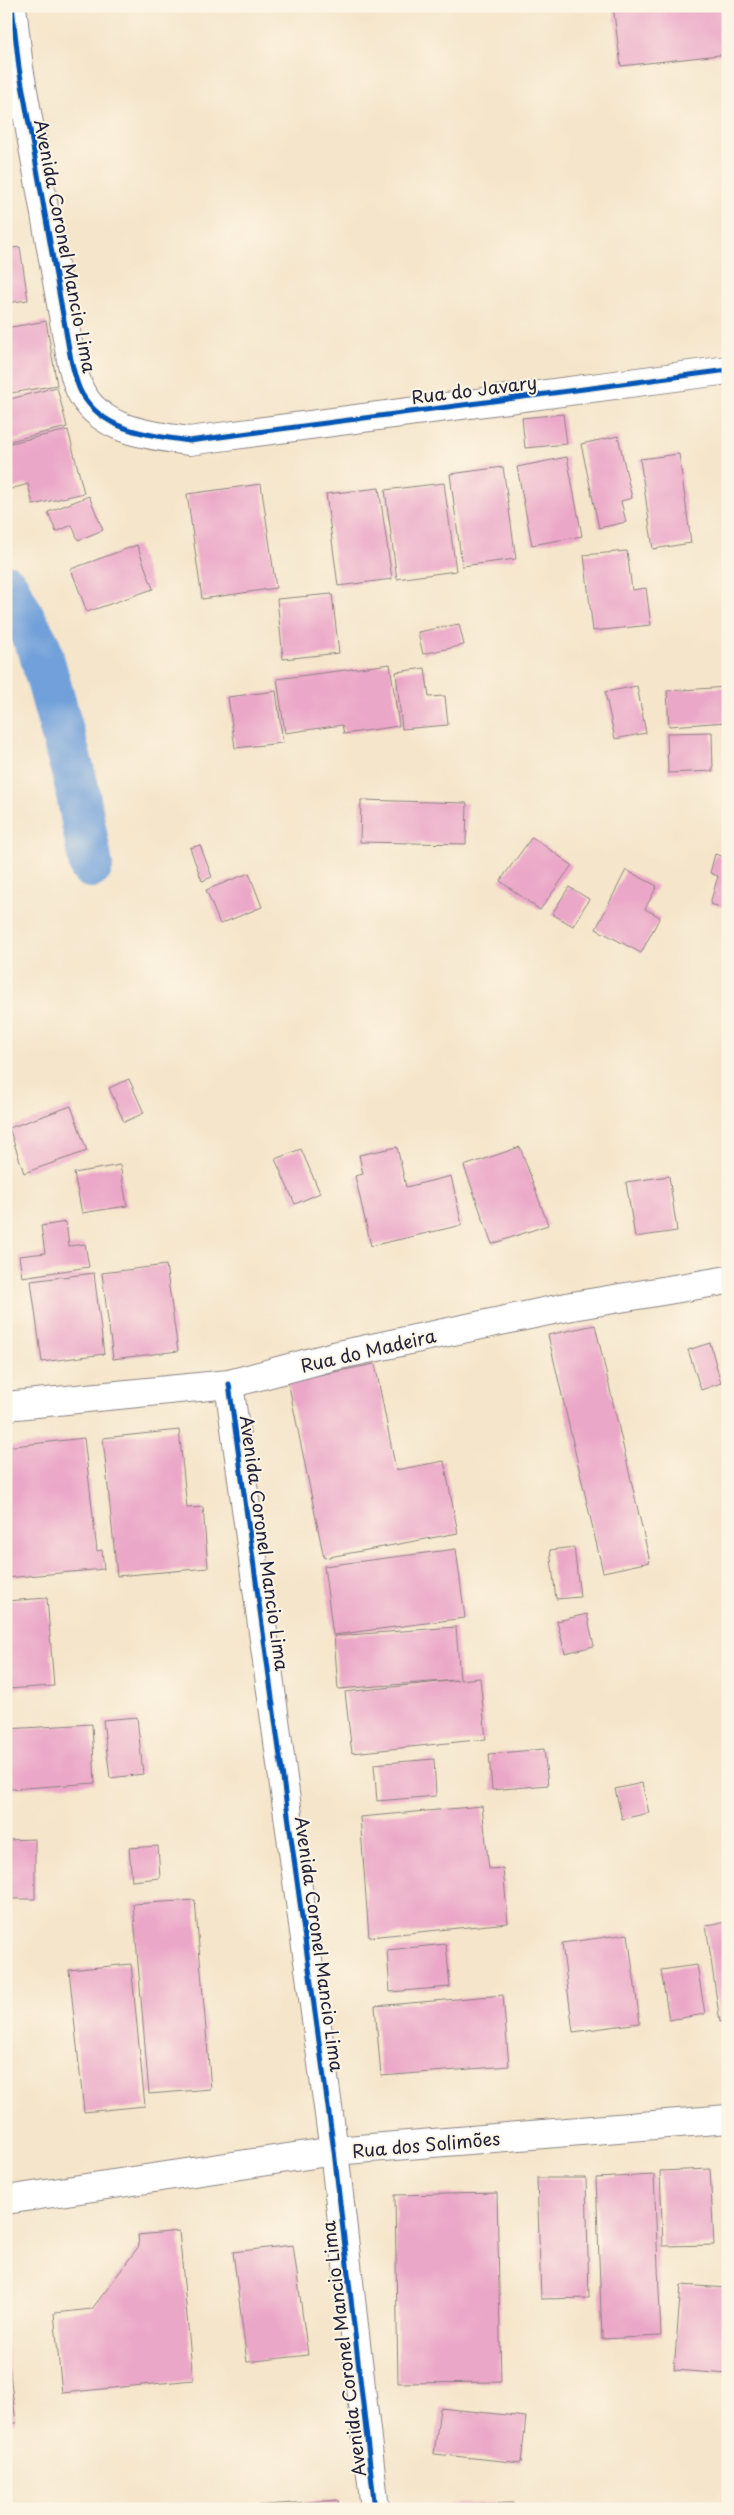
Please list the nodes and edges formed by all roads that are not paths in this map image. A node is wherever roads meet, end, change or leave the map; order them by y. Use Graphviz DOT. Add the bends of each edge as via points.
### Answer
graph roads {
  1 [pos="12,6"];
  2 [pos="728,370"];
  3 [pos="224,435"];
  4 [pos="728,1280"];
  5 [pos="229,1384"];
  6 [pos="6,1406"];
  7 [pos="728,2119"];
  8 [pos="334,2151"];
  9 [pos="6,2200"];
  10 [pos="375,2509"];
  1 -- 3 [label="street, Avenida Coronel Mancio Lima" via="19,68 70,360 82,394 102,417 127,430 189,441"];
  2 -- 3 [label="street, Rua do Javary"];
  4 -- 5 [label="street, Rua do Madeira" via="572,1306 334,1356"];
  5 -- 6 [label="street, Rua do Madeira"];
  5 -- 8 [label="street, Avenida Coronel Mancio Lima"];
  7 -- 8 [label="street, Rua dos Solimões"];
  8 -- 9 [label="street, Rua dos Solimões"];
  8 -- 10 [label="street, Avenida Coronel Mancio Lima"];
}
